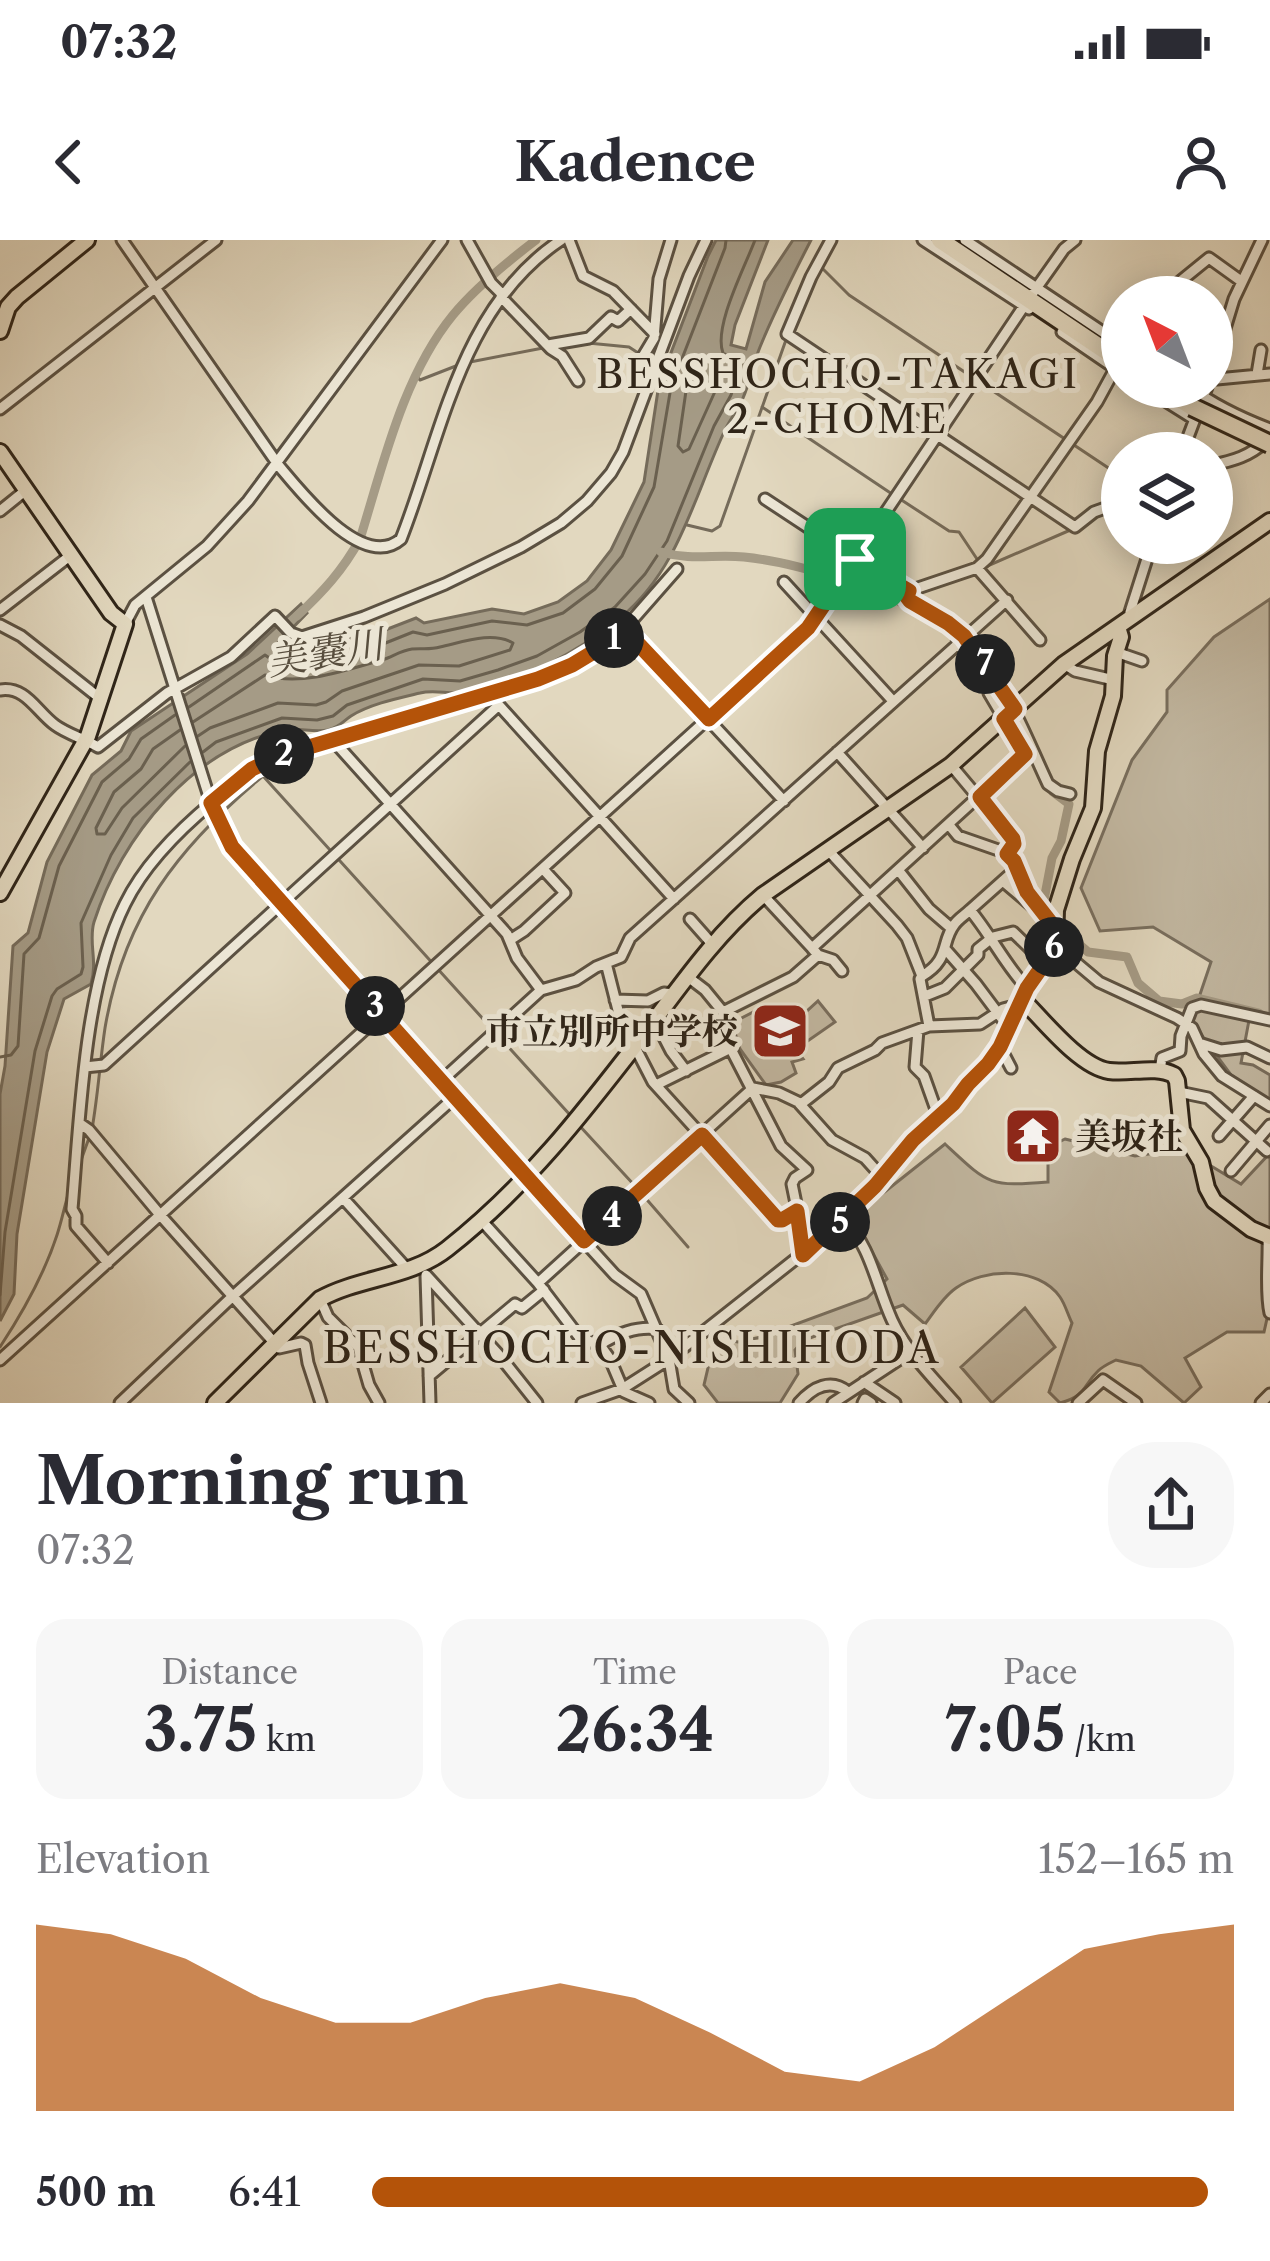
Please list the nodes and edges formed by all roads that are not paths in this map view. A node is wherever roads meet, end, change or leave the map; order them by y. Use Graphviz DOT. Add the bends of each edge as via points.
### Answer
graph roads {
  1 [pos="86,240"];
  2 [pos="122,240"];
  3 [pos="216,240"];
  4 [pos="442,240"];
  5 [pos="467,240"];
  6 [pos="565,240"];
  7 [pos="670,240"];
  8 [pos="706,240"];
  9 [pos="831,240"];
  10 [pos="923,240"];
  11 [pos="965,240"];
  12 [pos="1076,240"];
  13 [pos="1262,240"];
  14 [pos="947,247"];
  15 [pos="1187,276"];
  16 [pos="1241,281"];
  17 [pos="154,288"];
  18 [pos="502,296"];
  19 [pos="1030,297"];
  20 [pos="4,306"];
  21 [pos="1233,307"];
  22 [pos="631,309"];
  23 [pos="0,331"];
  24 [pos="655,334"];
  25 [pos="1101,334"];
  26 [pos="548,345"];
  27 [pos="1261,350"];
  28 [pos="1101,351"];
  29 [pos="642,358"];
  30 [pos="1256,374"];
  31 [pos="1270,374"];
  32 [pos="1233,377"];
  33 [pos="578,381"];
  34 [pos="1101,396"];
  35 [pos="1213,408"];
  36 [pos="0,409"];
  37 [pos="938,435"];
  38 [pos="1270,437"];
  39 [pos="0,452"];
  40 [pos="276,460"];
  41 [pos="1233,461"];
  42 [pos="26,490"];
  43 [pos="1029,497"];
  44 [pos="765,499"];
  45 [pos="1101,509"];
  46 [pos="0,511"];
  47 [pos="1270,521"];
  48 [pos="71,555"];
  49 [pos="855,559"];
  50 [pos="1145,564"];
  51 [pos="977,568"];
  52 [pos="677,569"];
  53 [pos="784,582"];
  54 [pos="909,591"];
  55 [pos="146,597"];
  56 [pos="1007,600"];
  57 [pos="0,610"];
  58 [pos="816,617"];
  59 [pos="1132,617"];
  60 [pos="124,624"];
  61 [pos="0,625"];
  62 [pos="1118,627"];
  63 [pos="625,633"];
  64 [pos="961,640"];
  65 [pos="1040,640"];
  66 [pos="1116,652"];
  67 [pos="1142,661"];
  68 [pos="1064,664"];
  69 [pos="1114,680"];
  70 [pos="175,688"];
  71 [pos="0,690"];
  72 [pos="490,695"];
  73 [pos="102,700"];
  74 [pos="893,701"];
  75 [pos="499,705"];
  76 [pos="1010,714"];
  77 [pos="709,719"];
  78 [pos="331,739"];
  79 [pos="86,740"];
  80 [pos="837,752"];
  81 [pos="951,765"];
  82 [pos="1070,794"];
  83 [pos="980,797"];
  84 [pos="784,801"];
  85 [pos="211,803"];
  86 [pos="391,804"];
  87 [pos="886,809"];
  88 [pos="600,817"];
  89 [pos="949,825"];
  90 [pos="923,848"];
  91 [pos="827,849"];
  92 [pos="1007,854"];
  93 [pos="1018,868"];
  94 [pos="543,869"];
  95 [pos="898,871"];
  96 [pos="1004,882"];
  97 [pos="0,893"];
  98 [pos="763,895"];
  99 [pos="869,896"];
  100 [pos="674,899"];
  101 [pos="282,901"];
  102 [pos="970,910"];
  103 [pos="491,916"];
  104 [pos="690,920"];
  105 [pos="950,928"];
  106 [pos="1052,928"];
  107 [pos="993,938"];
  108 [pos="510,940"];
  109 [pos="713,945"];
  110 [pos="946,950"];
  111 [pos="815,951"];
  112 [pos="1044,962"];
  113 [pos="606,963"];
  114 [pos="963,969"];
  115 [pos="842,971"];
  116 [pos="922,976"];
  117 [pos="688,977"];
  118 [pos="541,990"];
  119 [pos="675,994"];
  120 [pos="926,996"];
  121 [pos="1022,997"];
  122 [pos="1185,997"];
  123 [pos="615,1000"];
  124 [pos="1192,1008"];
  125 [pos="723,1012"];
  126 [pos="997,1013"];
  127 [pos="382,1014"];
  128 [pos="655,1020"];
  129 [pos="1270,1020"];
  130 [pos="1185,1023"];
  131 [pos="923,1028"];
  132 [pos="1009,1028"];
  133 [pos="1200,1043"];
  134 [pos="635,1046"];
  135 [pos="1000,1047"];
  136 [pos="731,1048"];
  137 [pos="1270,1058"];
  138 [pos="85,1067"];
  139 [pos="1011,1068"];
  140 [pos="1160,1070"];
  141 [pos="686,1071"];
  142 [pos="440,1082"];
  143 [pos="656,1085"];
  144 [pos="753,1088"];
  145 [pos="1179,1092"];
  146 [pos="1254,1096"];
  147 [pos="454,1098"];
  148 [pos="801,1104"];
  149 [pos="1270,1106"];
  150 [pos="939,1118"];
  151 [pos="1233,1120"];
  152 [pos="79,1124"];
  153 [pos="1270,1125"];
  154 [pos="702,1135"];
  155 [pos="1219,1136"];
  156 [pos="1256,1142"];
  157 [pos="1267,1151"];
  158 [pos="1231,1171"];
  159 [pos="527,1178"];
  160 [pos="883,1178"];
  161 [pos="343,1198"];
  162 [pos="797,1211"];
  163 [pos="161,1216"];
  164 [pos="843,1218"];
  165 [pos="481,1220"];
  166 [pos="1269,1237"];
  167 [pos="584,1241"];
  168 [pos="803,1255"];
  169 [pos="108,1263"];
  170 [pos="419,1270"];
  171 [pos="541,1287"];
  172 [pos="233,1296"];
  173 [pos="320,1299"];
  174 [pos="1270,1313"];
  175 [pos="657,1329"];
  176 [pos="481,1334"];
  177 [pos="275,1343"];
  178 [pos="600,1345"];
  179 [pos="912,1351"];
  180 [pos="669,1359"];
  181 [pos="0,1360"];
  182 [pos="429,1376"];
  183 [pos="864,1382"];
  184 [pos="622,1389"];
  185 [pos="848,1392"];
  186 [pos="1270,1394"];
  187 [pos="218,1402"];
  188 [pos="119,1403"];
  189 [pos="321,1403"];
  190 [pos="379,1403"];
  191 [pos="430,1403"];
  192 [pos="537,1403"];
  193 [pos="582,1403"];
  194 [pos="649,1403"];
  195 [pos="689,1403"];
  196 [pos="799,1403"];
  197 [pos="834,1403"];
  198 [pos="895,1403"];
  199 [pos="955,1403"];
  200 [pos="1078,1403"];
  201 [pos="1136,1403"];
  202 [pos="1261,1403"];
  1 -- 20 [label="main road"];
  2 -- 17 [label="street"];
  3 -- 17 [label="street"];
  4 -- 40 [label="street"];
  5 -- 18 [label="street"];
  6 -- 18 [label="street" via="538,255"];
  6 -- 22 [label="street" via="583,276"];
  7 -- 24 [label="street"];
  8 -- 70 [label="street" via="623,452 561,524 447,584 302,637 275,616 216,668"];
  9 -- 37 [label="street" via="787,334"];
  10 -- 14 [label="street"];
  11 -- 19 [label="street"];
  12 -- 19 [label="street"];
  13 -- 16 [label="street"];
  14 -- 19 [label="highway"];
  15 -- 16 [label="street" via="1209,258"];
  16 -- 21 [label="street"];
  17 -- 36 [label="street"];
  17 -- 40 [label="street"];
  18 -- 26 [label="street"];
  18 -- 40 [label="street" via="464,359 401,539 388,548 349,535"];
  19 -- 25 [label="street"];
  19 -- 28 [label="highway"];
  19 -- 37 [label="street"];
  20 -- 23 [label="main road"];
  22 -- 24 [label="street"];
  22 -- 26 [label="street" via="590,338"];
  24 -- 29 [label="street"];
  26 -- 33 [label="street"];
  27 -- 30 [label="street"];
  30 -- 31 [label="street"];
  30 -- 32 [label="street"];
  34 -- 43 [label="street"];
  35 -- 38 [label="highway, bridge"];
  37 -- 43 [label="street"];
  37 -- 49 [label="street"];
  38 -- 41 [label="street"];
  39 -- 42 [label="main road"];
  40 -- 55 [label="street" via="207,546"];
  42 -- 46 [label="street"];
  42 -- 48 [label="main road"];
  43 -- 45 [label="street" via="1075,527"];
  43 -- 51 [label="street"];
  44 -- 49 [label="street"];
  47 -- 59 [label="main road"];
  48 -- 57 [label="street"];
  48 -- 60 [label="main road"];
  49 -- 54 [label="street"];
  49 -- 58 [label="street"];
  50 -- 59 [label="street"];
  51 -- 54 [label="street"];
  51 -- 56 [label="street"];
  52 -- 63 [label="street"];
  53 -- 58 [label="street"];
  54 -- 64 [label="street" via="910,601"];
  55 -- 60 [label="street"];
  55 -- 70 [label="street"];
  56 -- 64 [label="street"];
  56 -- 65 [label="street"];
  58 -- 74 [label="street"];
  58 -- 77 [label="street"];
  59 -- 62 [label="main road"];
  60 -- 73 [label="main road"];
  61 -- 73 [label="street"];
  62 -- 66 [label="main road"];
  62 -- 68 [label="main road"];
  63 -- 72 [label="street" via="572,665"];
  63 -- 77 [label="street"];
  64 -- 74 [label="street"];
  64 -- 76 [label="street"];
  64 -- 76 [label="street"];
  66 -- 67 [label="street"];
  66 -- 69 [label="main road"];
  68 -- 69 [label="street"];
  68 -- 76 [label="main road"];
  69 -- 106 [label="main road" via="1096,751 1093,808"];
  70 -- 79 [label="street" via="98,747"];
  70 -- 85 [label="street"];
  71 -- 79 [label="street" via="14,689"];
  72 -- 75 [label="street"];
  72 -- 78 [label="street"];
  73 -- 79 [label="main road"];
  74 -- 80 [label="street"];
  75 -- 86 [label="street"];
  75 -- 88 [label="street"];
  76 -- 81 [label="main road"];
  76 -- 82 [label="street" via="1048,784"];
  76 -- 83 [label="street" via="1025,754"];
  77 -- 84 [label="street"];
  77 -- 88 [label="street"];
  78 -- 85 [label="street" via="252,769"];
  78 -- 86 [label="street"];
  79 -- 97 [label="main road"];
  80 -- 84 [label="street"];
  80 -- 87 [label="street"];
  81 -- 83 [label="street"];
  81 -- 87 [label="main road"];
  83 -- 89 [label="street"];
  83 -- 92 [label="street" via="1013,839"];
  84 -- 100 [label="street"];
  85 -- 101 [label="street" via="232,847"];
  85 -- 138 [label="street" via="161,852 124,906 101,975"];
  86 -- 101 [label="street"];
  86 -- 103 [label="street"];
  87 -- 90 [label="street"];
  87 -- 91 [label="main road"];
  88 -- 94 [label="street"];
  88 -- 100 [label="street"];
  89 -- 90 [label="street"];
  89 -- 92 [label="street"];
  90 -- 95 [label="street"];
  91 -- 98 [label="main road"];
  91 -- 99 [label="street"];
  92 -- 93 [label="street"];
  93 -- 96 [label="street"];
  93 -- 106 [label="street"];
  94 -- 103 [label="street"];
  94 -- 108 [label="street" via="565,893"];
  95 -- 99 [label="street"];
  95 -- 105 [label="street"];
  96 -- 102 [label="street"];
  96 -- 106 [label="street"];
  98 -- 109 [label="main road"];
  98 -- 111 [label="street"];
  99 -- 111 [label="street"];
  99 -- 116 [label="street" via="907,938"];
  100 -- 113 [label="street" via="630,938 621,958"];
  101 -- 127 [label="street"];
  101 -- 138 [label="street" via="104,1065"];
  102 -- 105 [label="street"];
  102 -- 107 [label="street"];
  103 -- 108 [label="street"];
  103 -- 127 [label="street"];
  104 -- 109 [label="street"];
  105 -- 110 [label="street"];
  106 -- 112 [label="main road"];
  106 -- 130 [label="street" via="1100,982"];
  107 -- 112 [label="street" via="1013,932"];
  107 -- 114 [label="street"];
  107 -- 121 [label="street"];
  108 -- 118 [label="street"];
  109 -- 117 [label="main road"];
  110 -- 114 [label="street"];
  110 -- 116 [label="street"];
  111 -- 115 [label="street"];
  111 -- 125 [label="street" via="793,976"];
  112 -- 121 [label="main road"];
  113 -- 118 [label="street"];
  113 -- 123 [label="street"];
  114 -- 120 [label="street"];
  114 -- 126 [label="street"];
  116 -- 120 [label="street"];
  117 -- 119 [label="main road"];
  117 -- 125 [label="street"];
  118 -- 142 [label="street"];
  119 -- 123 [label="street"];
  119 -- 128 [label="main road"];
  120 -- 131 [label="street"];
  121 -- 126 [label="street"];
  121 -- 132 [label="street"];
  121 -- 140 [label="main road" via="1092,1066"];
  122 -- 124 [label="street"];
  123 -- 134 [label="street"];
  124 -- 129 [label="street"];
  124 -- 130 [label="street"];
  125 -- 136 [label="street"];
  126 -- 131 [label="street" via="980,1024"];
  126 -- 132 [label="street"];
  127 -- 142 [label="street"];
  127 -- 163 [label="street"];
  128 -- 134 [label="main road"];
  128 -- 141 [label="street"];
  130 -- 133 [label="street"];
  130 -- 140 [label="street" via="1180,1052 1162,1058"];
  131 -- 148 [label="street" via="838,1068"];
  131 -- 150 [label="street" via="915,1067"];
  132 -- 135 [label="street"];
  133 -- 137 [label="street" via="1255,1048"];
  133 -- 146 [label="street" via="1222,1076"];
  134 -- 143 [label="street"];
  134 -- 159 [label="main road"];
  135 -- 139 [label="street"];
  135 -- 150 [label="street"];
  136 -- 141 [label="street"];
  136 -- 144 [label="street"];
  138 -- 152 [label="street"];
  140 -- 145 [label="main road" via="1174,1075"];
  141 -- 143 [label="street"];
  142 -- 147 [label="street"];
  143 -- 154 [label="street"];
  144 -- 148 [label="street"];
  144 -- 154 [label="street"];
  144 -- 162 [label="street" via="782,1146 807,1169 792,1184"];
  145 -- 151 [label="street" via="1208,1098"];
  145 -- 166 [label="main road" via="1182,1130 1214,1201"];
  146 -- 149 [label="street"];
  146 -- 151 [label="street"];
  147 -- 159 [label="street"];
  147 -- 161 [label="street"];
  148 -- 160 [label="street"];
  150 -- 160 [label="street"];
  151 -- 155 [label="street"];
  151 -- 156 [label="street"];
  152 -- 163 [label="street"];
  152 -- 169 [label="street" via="72,1209 76,1226"];
  153 -- 156 [label="street"];
  154 -- 162 [label="street" via="778,1220"];
  154 -- 167 [label="street"];
  156 -- 157 [label="street"];
  156 -- 158 [label="street"];
  159 -- 165 [label="main road"];
  159 -- 167 [label="street"];
  160 -- 164 [label="street"];
  161 -- 170 [label="street"];
  161 -- 172 [label="street"];
  162 -- 168 [label="street"];
  163 -- 169 [label="street"];
  163 -- 172 [label="street"];
  164 -- 168 [label="street"];
  164 -- 179 [label="street" via="862,1240"];
  165 -- 170 [label="main road"];
  165 -- 171 [label="street"];
  166 -- 174 [label="street"];
  167 -- 171 [label="street"];
  167 -- 175 [label="street" via="641,1294"];
  168 -- 180 [label="street"];
  169 -- 181 [label="street"];
  170 -- 173 [label="main road"];
  170 -- 176 [label="street"];
  170 -- 182 [label="street"];
  171 -- 176 [label="street"];
  171 -- 178 [label="street" via="580,1338"];
  172 -- 177 [label="street"];
  172 -- 188 [label="street"];
  173 -- 177 [label="main road"];
  173 -- 190 [label="street" via="358,1347"];
  175 -- 178 [label="street"];
  175 -- 180 [label="street"];
  176 -- 182 [label="street"];
  176 -- 192 [label="street"];
  177 -- 187 [label="main road"];
  177 -- 189 [label="street" via="305,1345"];
  178 -- 184 [label="street"];
  179 -- 183 [label="street"];
  179 -- 199 [label="street"];
  180 -- 184 [label="street"];
  180 -- 195 [label="street" via="674,1389"];
  182 -- 191 [label="street"];
  183 -- 185 [label="street"];
  183 -- 198 [label="street"];
  184 -- 193 [label="street"];
  184 -- 194 [label="street"];
  185 -- 196 [label="street" via="829,1384"];
  185 -- 197 [label="street"];
  186 -- 202 [label="street"];
  200 -- 201 [label="street" via="1103,1380"];
}
